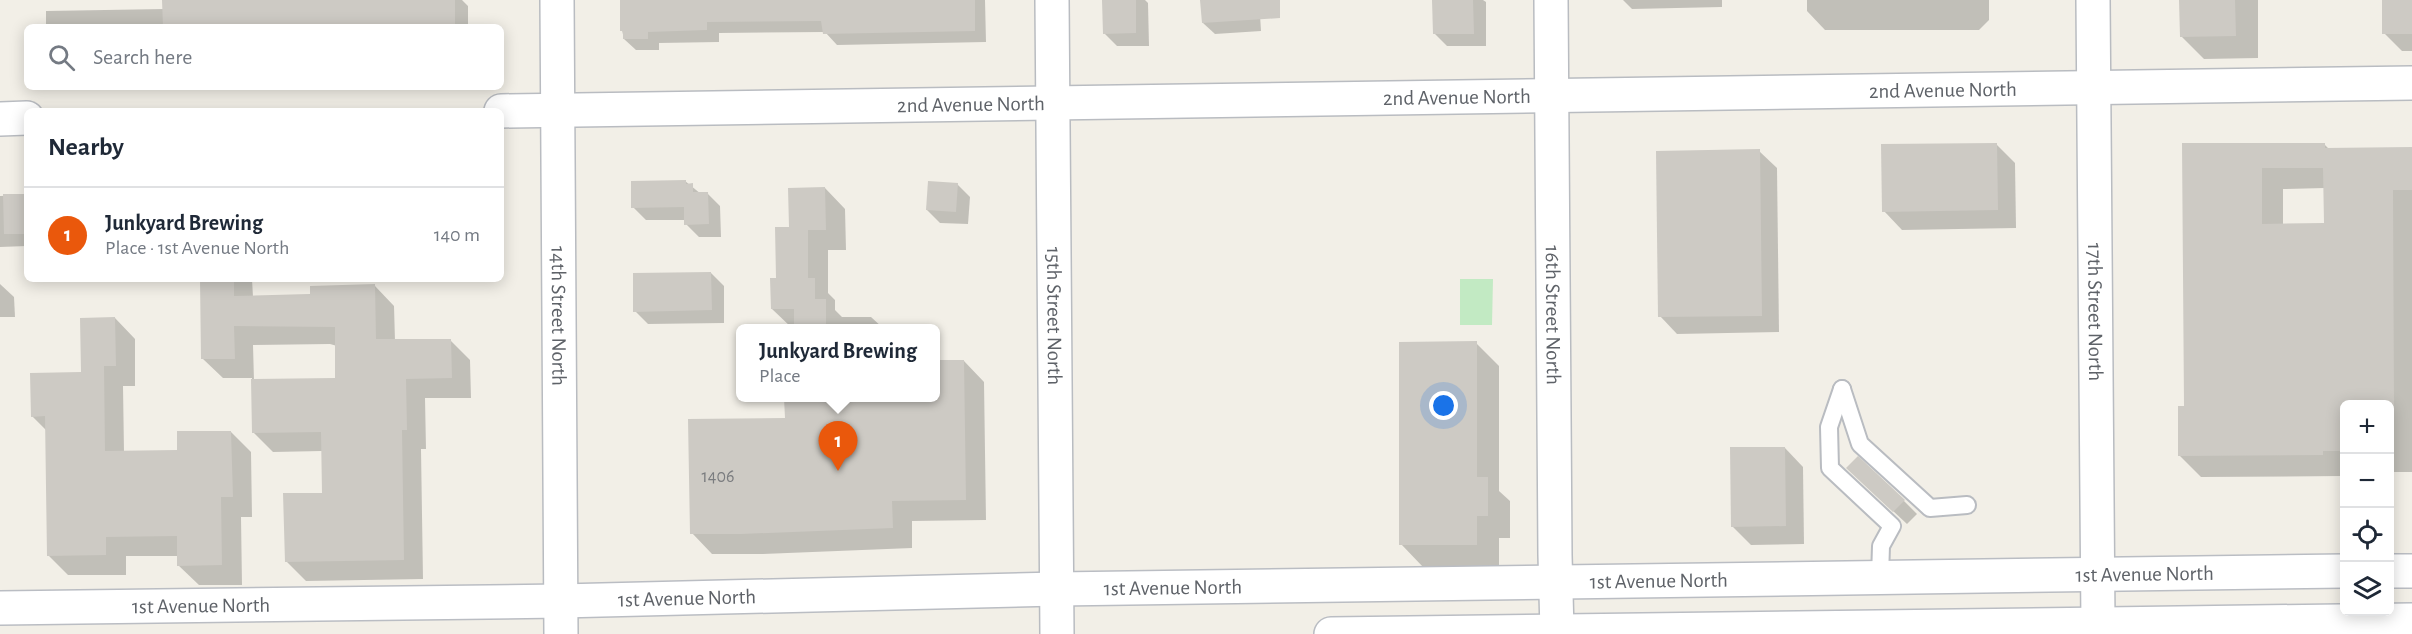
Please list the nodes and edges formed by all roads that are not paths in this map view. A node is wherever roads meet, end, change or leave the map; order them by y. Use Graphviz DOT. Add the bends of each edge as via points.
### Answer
graph roads {
  1 [pos="557,0"];
  2 [pos="1052,0"];
  3 [pos="1551,0"];
  4 [pos="2093,0"];
  5 [pos="2412,82"];
  6 [pos="2093,87"];
  7 [pos="1551,96"];
  8 [pos="1053,103"];
  9 [pos="558,110"];
  10 [pos="504,111"];
  11 [pos="24,118"];
  12 [pos="0,119"];
  13 [pos="1967,505"];
  14 [pos="2340,571"];
  15 [pos="2394,571"];
  16 [pos="2412,571"];
  17 [pos="2097,574"];
  18 [pos="1880,577"];
  19 [pos="1555,582"];
  20 [pos="1057,589"];
  21 [pos="561,601"];
  22 [pos="0,608"];
  23 [pos="2412,620"];
  24 [pos="2098,624"];
  25 [pos="1557,631"];
  26 [pos="561,634"];
  27 [pos="1057,634"];
  28 [pos="1331,634"];
  1 -- 9 [label="street, 14th Street North"];
  2 -- 8 [label="street, 15th Street North"];
  3 -- 7 [label="street, 16th Street North"];
  4 -- 6 [label="street, 17th Street North"];
  5 -- 6 [label="street, 2nd Avenue North"];
  6 -- 7 [label="street, 2nd Avenue North"];
  6 -- 17 [label="street, 17th Street North"];
  7 -- 8 [label="street, 2nd Avenue North"];
  7 -- 19 [label="street, 16th Street North"];
  8 -- 9 [label="street, 2nd Avenue North"];
  8 -- 20 [label="street, 15th Street North"];
  9 -- 10 [label="street, 2nd Avenue North"];
  9 -- 21 [label="street, 14th Street North"];
  11 -- 12 [label="street"];
  13 -- 18 [label="lane" via="1930,508 1860,444 1842,389 1829,427 1830,468 1892,526 1881,546"];
  14 -- 17 [label="street, 1st Avenue North"];
  15 -- 16 [label="street"];
  17 -- 18 [label="street, 1st Avenue North"];
  17 -- 24 [label="street, 17th Street North"];
  18 -- 19 [label="street, 1st Avenue North"];
  19 -- 20 [label="street, 1st Avenue North"];
  19 -- 25 [label="street, 16th Street North"];
  20 -- 21 [label="street, 1st Avenue North"];
  20 -- 27 [label="street, 15th Street North"];
  21 -- 22 [label="street, 1st Avenue North"];
  21 -- 26 [label="street, 14th Street North"];
  23 -- 24 [label="street"];
  24 -- 25 [label="street"];
  25 -- 28 [label="street"];
}
